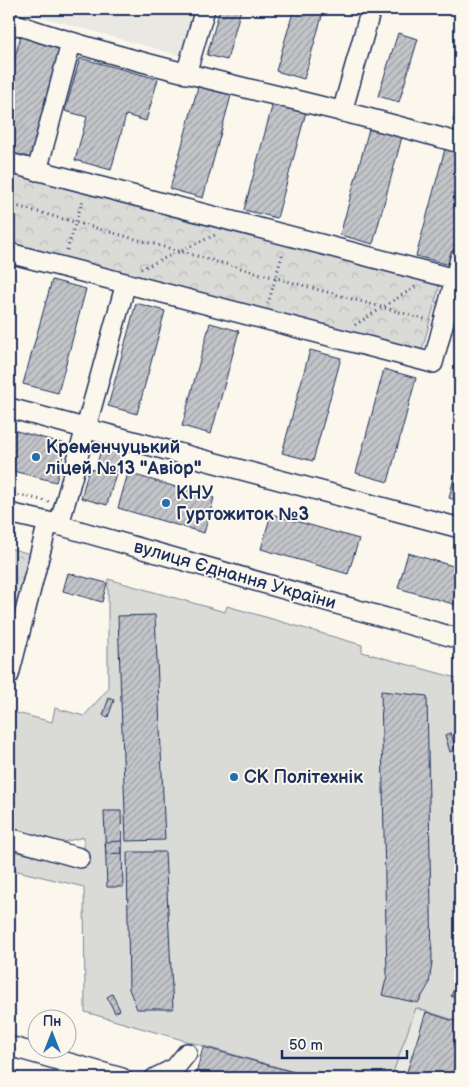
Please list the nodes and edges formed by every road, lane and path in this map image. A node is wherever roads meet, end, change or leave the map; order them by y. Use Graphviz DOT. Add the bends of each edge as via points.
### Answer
graph roads {
  1 [pos="205,9"];
  2 [pos="371,9"];
  3 [pos="14,20"];
  4 [pos="71,43"];
  5 [pos="186,74"];
  6 [pos="342,112"];
  7 [pos="460,143"];
  8 [pos="9,163"];
  9 [pos="36,171"];
  10 [pos="88,184"];
  11 [pos="9,204"];
  12 [pos="76,223"];
  13 [pos="240,224"];
  14 [pos="287,236"];
  15 [pos="180,252"];
  16 [pos="9,253"];
  17 [pos="460,258"];
  18 [pos="62,266"];
  19 [pos="435,274"];
  20 [pos="276,278"];
  21 [pos="458,280"];
  22 [pos="121,282"];
  23 [pos="383,307"];
  24 [pos="264,319"];
  25 [pos="444,324"];
  26 [pos="335,337"];
  27 [pos="9,408"];
  28 [pos="86,427"];
  29 [pos="9,492"];
  30 [pos="64,506"];
  31 [pos="9,513"];
  32 [pos="54,524"];
  33 [pos="460,528"];
  34 [pos="460,639"];
  35 [pos="9,675"];
  36 [pos="9,838"];
  37 [pos="80,858"];
  38 [pos="9,1046"];
  39 [pos="187,1052"];
  40 [pos="122,1078"];
  41 [pos="156,1078"];
  1 -- 5 [label="street"];
  2 -- 6 [label="street"];
  3 -- 4 [label="street"];
  4 -- 5 [label="street"];
  4 -- 9 [label="street"];
  5 -- 6 [label="street"];
  6 -- 7 [label="street"];
  8 -- 9 [label="street"];
  9 -- 10 [label="street"];
  10 -- 12 [label="path"];
  10 -- 13 [label="street"];
  11 -- 12 [label="path"];
  12 -- 15 [label="path"];
  12 -- 18 [label="path"];
  13 -- 14 [label="street"];
  13 -- 15 [label="path"];
  14 -- 19 [label="street"];
  14 -- 20 [label="path"];
  15 -- 20 [label="path"];
  15 -- 22 [label="path"];
  16 -- 18 [label="street"];
  17 -- 21 [label="street"];
  18 -- 22 [label="street"];
  19 -- 21 [label="street"];
  19 -- 23 [label="path"];
  20 -- 23 [label="path"];
  20 -- 24 [label="path"];
  21 -- 25 [label="street"];
  22 -- 24 [label="street"];
  22 -- 28 [label="street"];
  23 -- 25 [label="path"];
  23 -- 26 [label="path"];
  24 -- 26 [label="street"];
  25 -- 26 [label="street" via="434,363"];
  27 -- 28 [label="street"];
  28 -- 30 [label="street"];
  28 -- 33 [label="street"];
  29 -- 30 [label="path"];
  30 -- 32 [label="street"];
  31 -- 32 [label="street, вулиця Єднання України"];
  32 -- 34 [label="street, вулиця Єднання України"];
  32 -- 35 [label="street"];
  36 -- 37 [label="street"];
  38 -- 40 [label="street"];
  39 -- 41 [label="street" via="175,1068"];
}
